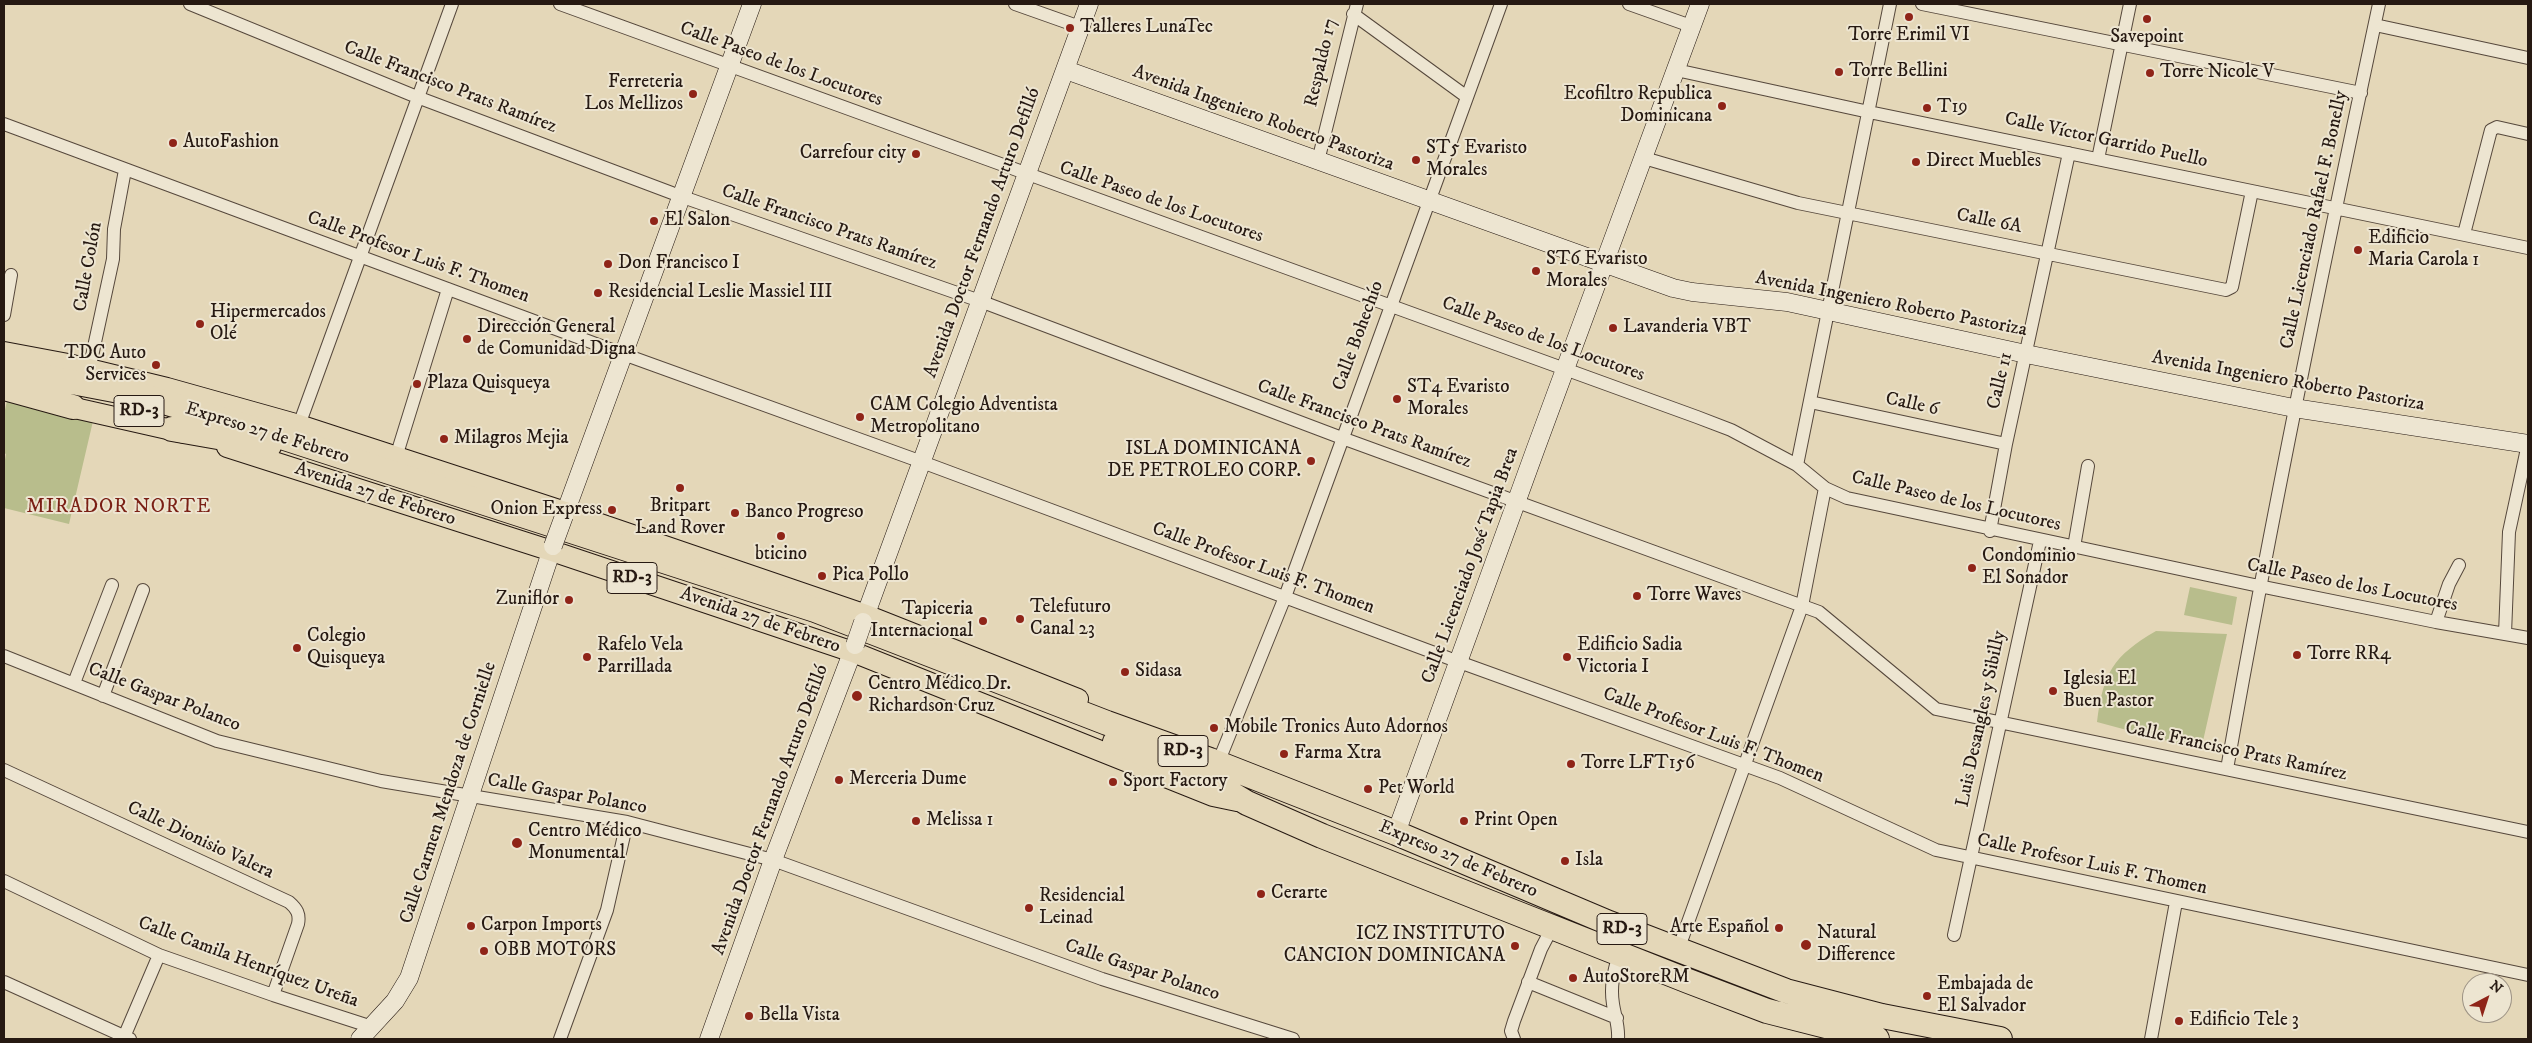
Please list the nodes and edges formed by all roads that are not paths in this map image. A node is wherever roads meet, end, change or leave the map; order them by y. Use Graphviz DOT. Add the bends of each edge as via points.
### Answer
graph roads {
  1 [pos="190,4"];
  2 [pos="452,4"];
  3 [pos="560,4"];
  4 [pos="752,4"];
  5 [pos="1015,4"];
  6 [pos="1088,4"];
  7 [pos="1501,4"];
  8 [pos="1629,4"];
  9 [pos="1700,4"];
  10 [pos="1890,4"];
  11 [pos="1922,4"];
  12 [pos="2130,4"];
  13 [pos="2379,4"];
  14 [pos="1355,9"];
  15 [pos="2375,25"];
  16 [pos="1691,26"];
  17 [pos="1080,28"];
  18 [pos="2122,44"];
  19 [pos="2528,58"];
  20 [pos="729,66"];
  21 [pos="1066,70"];
  22 [pos="1676,70"];
  23 [pos="2361,92"];
  24 [pos="417,97"];
  25 [pos="1467,97"];
  26 [pos="1869,112"];
  27 [pos="4,124"];
  28 [pos="2528,134"];
  29 [pos="2069,152"];
  30 [pos="1644,158"];
  31 [pos="2098,159"];
  32 [pos="1318,161"];
  33 [pos="125,170"];
  34 [pos="1026,175"];
  35 [pos="2252,191"];
  36 [pos="680,196"];
  37 [pos="1431,203"];
  38 [pos="2337,208"];
  39 [pos="1848,213"];
  40 [pos="2464,234"];
  41 [pos="2528,248"];
  42 [pos="2049,253"];
  43 [pos="362,256"];
  44 [pos="1605,264"];
  45 [pos="11,275"];
  46 [pos="448,289"];
  47 [pos="980,301"];
  48 [pos="1390,305"];
  49 [pos="1827,310"];
  50 [pos="4,315"];
  51 [pos="4,352"];
  52 [pos="623,354"];
  53 [pos="2026,354"];
  54 [pos="4,360"];
  55 [pos="79,367"];
  56 [pos="4,369"];
  57 [pos="1564,369"];
  58 [pos="4,383"];
  59 [pos="4,388"];
  60 [pos="176,390"];
  61 [pos="4,395"];
  62 [pos="1810,402"];
  63 [pos="73,407"];
  64 [pos="2294,408"];
  65 [pos="299,425"];
  66 [pos="172,429"];
  67 [pos="1342,438"];
  68 [pos="272,440"];
  69 [pos="2006,444"];
  70 [pos="2528,444"];
  71 [pos="396,457"];
  72 [pos="922,462"];
  73 [pos="1797,465"];
  74 [pos="2088,466"];
  75 [pos="1825,488"];
  76 [pos="1517,501"];
  77 [pos="564,514"];
  78 [pos="1990,530"];
  79 [pos="2040,541"];
  80 [pos="552,548"];
  81 [pos="2074,548"];
  82 [pos="2459,565"];
  83 [pos="112,585"];
  84 [pos="2259,586"];
  85 [pos="142,590"];
  86 [pos="1286,597"];
  87 [pos="1802,606"];
  88 [pos="865,618"];
  89 [pos="2436,622"];
  90 [pos="2505,634"];
  91 [pos="2528,638"];
  92 [pos="854,648"];
  93 [pos="4,656"];
  94 [pos="920,656"];
  95 [pos="1459,662"];
  96 [pos="74,684"];
  97 [pos="103,696"];
  98 [pos="2002,722"];
  99 [pos="1214,762"];
  100 [pos="1744,765"];
  101 [pos="2227,769"];
  102 [pos="4,770"];
  103 [pos="470,797"];
  104 [pos="1247,803"];
  105 [pos="627,822"];
  106 [pos="2528,832"];
  107 [pos="1396,833"];
  108 [pos="1970,859"];
  109 [pos="774,860"];
  110 [pos="4,881"];
  111 [pos="2176,902"];
  112 [pos="1553,926"];
  113 [pos="1954,935"];
  114 [pos="1678,950"];
  115 [pos="1619,954"];
  116 [pos="160,955"];
  117 [pos="2528,975"];
  118 [pos="4,982"];
  119 [pos="1528,982"];
  120 [pos="272,995"];
  121 [pos="1617,1018"];
  122 [pos="366,1033"];
  123 [pos="127,1038"];
  124 [pos="560,1039"];
  125 [pos="709,1039"];
  126 [pos="1293,1039"];
  127 [pos="1514,1039"];
  128 [pos="1618,1039"];
  129 [pos="1877,1039"];
  130 [pos="2000,1039"];
  131 [pos="2151,1039"];
  1 -- 24 [label="street, Calle Francisco Prats Ramírez"];
  2 -- 24 [label="street"];
  3 -- 20 [label="street, Calle Paseo de los Locutores"];
  4 -- 20 [label="street"];
  5 -- 17 [label="street"];
  6 -- 17 [label="street, Avenida Doctor Fernando Arturo Defilló"];
  7 -- 25 [label="street, Calle Bohechío"];
  8 -- 16 [label="street"];
  9 -- 16 [label="street, Calle Licenciado José Tapia Brea"];
  10 -- 26 [label="street"];
  11 -- 18 [label="street"];
  12 -- 18 [label="street"];
  13 -- 15 [label="street, Calle Licenciado Rafael F. Bonelly"];
  14 -- 25 [label="street"];
  14 -- 32 [label="street, Respaldo 17"];
  15 -- 19 [label="street"];
  15 -- 23 [label="street, Calle Licenciado Rafael F. Bonelly"];
  16 -- 22 [label="street, Calle Licenciado José Tapia Brea"];
  17 -- 21 [label="street, Avenida Doctor Fernando Arturo Defilló"];
  18 -- 23 [label="street"];
  18 -- 31 [label="street"];
  20 -- 34 [label="street, Calle Paseo de los Locutores"];
  20 -- 36 [label="street"];
  21 -- 32 [label="street, Avenida Ingeniero Roberto Pastoriza"];
  21 -- 34 [label="street, Avenida Doctor Fernando Arturo Defilló"];
  22 -- 26 [label="street, Calle Víctor Garrido Puello"];
  22 -- 30 [label="street, Calle Licenciado José Tapia Brea"];
  23 -- 38 [label="street, Calle Licenciado Rafael F. Bonelly"];
  24 -- 36 [label="street, Calle Francisco Prats Ramírez"];
  24 -- 43 [label="street"];
  25 -- 37 [label="street, Calle Bohechío"];
  26 -- 29 [label="street, Calle Víctor Garrido Puello"];
  26 -- 39 [label="street"];
  27 -- 33 [label="street, Calle Profesor Luis F. Thomen"];
  28 -- 40 [label="street" via="2497,127 2491,130"];
  29 -- 31 [label="street, Calle Víctor Garrido Puello"];
  29 -- 42 [label="street, Calle 11"];
  30 -- 39 [label="street, Calle 6A" via="1780,198"];
  30 -- 44 [label="street, Calle Licenciado José Tapia Brea"];
  31 -- 35 [label="street, Calle Víctor Garrido Puello"];
  32 -- 37 [label="street, Avenida Ingeniero Roberto Pastoriza"];
  33 -- 43 [label="street, Calle Profesor Luis F. Thomen"];
  33 -- 55 [label="street, Calle Colón" via="114,229 114,259"];
  34 -- 47 [label="street, Avenida Doctor Fernando Arturo Defilló"];
  34 -- 48 [label="street, Calle Paseo de los Locutores"];
  35 -- 38 [label="street, Calle Víctor Garrido Puello"];
  35 -- 42 [label="street, Calle 6A" via="2232,287 2228,290"];
  36 -- 47 [label="street, Calle Francisco Prats Ramírez"];
  36 -- 52 [label="street"];
  37 -- 44 [label="street, Avenida Ingeniero Roberto Pastoriza"];
  37 -- 48 [label="street, Calle Bohechío"];
  38 -- 40 [label="street, Calle Víctor Garrido Puello"];
  38 -- 64 [label="street, Calle Licenciado Rafael F. Bonelly"];
  39 -- 42 [label="street, Calle 6A"];
  39 -- 49 [label="street"];
  40 -- 41 [label="street, Calle Víctor Garrido Puello"];
  42 -- 53 [label="street, Calle 11"];
  43 -- 46 [label="street, Calle Profesor Luis F. Thomen"];
  43 -- 65 [label="street"];
  44 -- 49 [label="street, Avenida Ingeniero Roberto Pastoriza" via="1692,292 1787,302"];
  44 -- 57 [label="street, Calle Licenciado José Tapia Brea"];
  45 -- 50 [label="street"];
  46 -- 52 [label="street, Calle Profesor Luis F. Thomen"];
  46 -- 71 [label="street"];
  47 -- 67 [label="street, Calle Francisco Prats Ramírez"];
  47 -- 72 [label="street, Avenida Doctor Fernando Arturo Defilló"];
  48 -- 57 [label="street, Calle Paseo de los Locutores"];
  48 -- 67 [label="street, Calle Bohechío"];
  49 -- 53 [label="street, Avenida Ingeniero Roberto Pastoriza"];
  49 -- 62 [label="street"];
  51 -- 55 [label="main road, RD-3"];
  52 -- 72 [label="street, Calle Profesor Luis F. Thomen"];
  52 -- 77 [label="street"];
  53 -- 64 [label="street, Avenida Ingeniero Roberto Pastoriza"];
  53 -- 69 [label="street, Calle 11"];
  54 -- 55 [label="highway"];
  55 -- 60 [label="main road, RD-3"];
  56 -- 68 [label="highway, Expreso 27 de Febrero / RD-3" via="140,395"];
  57 -- 73 [label="street, Calle Paseo de los Locutores" via="1731,430"];
  57 -- 76 [label="street, Calle Licenciado José Tapia Brea"];
  58 -- 68 [label="highway, Expreso 27 de Febrero / RD-3"];
  59 -- 63 [label="highway"];
  60 -- 65 [label="main road, RD-3"];
  60 -- 68 [label="highway"];
  61 -- 63 [label="main road, Avenida 27 de Febrero / RD-3"];
  62 -- 69 [label="street, Calle 6"];
  62 -- 73 [label="street"];
  63 -- 66 [label="main road, Avenida 27 de Febrero / RD-3"];
  64 -- 70 [label="street, Avenida Ingeniero Roberto Pastoriza"];
  64 -- 84 [label="street, Calle Licenciado Rafael F. Bonelly"];
  65 -- 71 [label="main road, RD-3"];
  66 -- 68 [label="highway"];
  66 -- 80 [label="main road, Avenida 27 de Febrero / RD-3"];
  67 -- 76 [label="street, Calle Francisco Prats Ramírez"];
  67 -- 86 [label="street, Calle Bohechío"];
  68 -- 94 [label="highway, Expreso 27 de Febrero / RD-3"];
  69 -- 78 [label="street, Calle 11"];
  70 -- 90 [label="street" via="2509,532"];
  71 -- 77 [label="main road, RD-3"];
  72 -- 86 [label="street, Calle Profesor Luis F. Thomen"];
  72 -- 88 [label="street, Avenida Doctor Fernando Arturo Defilló"];
  73 -- 75 [label="street, Calle Paseo de los Locutores"];
  74 -- 81 [label="street"];
  75 -- 78 [label="street, Calle Paseo de los Locutores" via="1863,504"];
  75 -- 87 [label="street"];
  76 -- 87 [label="street, Calle Francisco Prats Ramírez"];
  76 -- 95 [label="street, Calle Licenciado José Tapia Brea"];
  77 -- 80 [label="street, Calle Carmen Mendoza de Cornielle, bridge"];
  77 -- 88 [label="main road, RD-3"];
  78 -- 79 [label="street, Calle Paseo de los Locutores"];
  79 -- 81 [label="street, Calle Paseo de los Locutores"];
  79 -- 98 [label="street, Luis Desangles y Sibilly"];
  80 -- 92 [label="main road, Avenida 27 de Febrero / RD-3"];
  80 -- 103 [label="street, Calle Carmen Mendoza de Cornielle"];
  81 -- 84 [label="street, Calle Paseo de los Locutores"];
  82 -- 89 [label="street"];
  83 -- 96 [label="street"];
  84 -- 89 [label="street, Calle Paseo de los Locutores"];
  84 -- 101 [label="street, Calle Licenciado Rafael F. Bonelly"];
  85 -- 97 [label="street"];
  86 -- 95 [label="street, Calle Profesor Luis F. Thomen"];
  86 -- 99 [label="street, Calle Bohechío"];
  87 -- 98 [label="street, Calle Francisco Prats Ramírez" via="1819,612 1936,708"];
  87 -- 100 [label="street"];
  88 -- 92 [label="street, Avenida Doctor Fernando Arturo Defilló, bridge"];
  88 -- 99 [label="main road, RD-3" via="1198,747"];
  89 -- 90 [label="street, Calle Paseo de los Locutores"];
  90 -- 91 [label="street, Calle Paseo de los Locutores"];
  92 -- 104 [label="main road, Avenida 27 de Febrero / RD-3" via="1213,796"];
  92 -- 109 [label="street, Avenida Doctor Fernando Arturo Defilló"];
  93 -- 96 [label="street, Calle Gaspar Polanco"];
  94 -- 99 [label="highway, Expreso 27 de Febrero / RD-3"];
  94 -- 104 [label="highway, Expreso 27 de Febrero / RD-3" via="1208,781"];
  95 -- 100 [label="street, Calle Profesor Luis F. Thomen"];
  95 -- 107 [label="street, Calle Licenciado José Tapia Brea"];
  96 -- 97 [label="street, Calle Gaspar Polanco"];
  97 -- 103 [label="street, Calle Gaspar Polanco" via="217,741 374,780"];
  98 -- 101 [label="street, Calle Francisco Prats Ramírez"];
  98 -- 108 [label="street, Luis Desangles y Sibilly"];
  99 -- 107 [label="highway, Expreso 27 de Febrero / RD-3"];
  100 -- 108 [label="street, Calle Profesor Luis F. Thomen" via="1780,778 1936,850"];
  100 -- 114 [label="street"];
  101 -- 106 [label="street, Calle Francisco Prats Ramírez"];
  102 -- 120 [label="street, Calle Dionisio Valera" via="296,907 298,924"];
  103 -- 105 [label="street, Calle Gaspar Polanco"];
  103 -- 122 [label="street, Calle Carmen Mendoza de Cornielle" via="409,978 395,1001"];
  104 -- 112 [label="highway, Expreso 27 de Febrero / RD-3"];
  105 -- 109 [label="street, Calle Gaspar Polanco"];
  105 -- 124 [label="street" via="606,910"];
  107 -- 114 [label="highway, Expreso 27 de Febrero / RD-3"];
  108 -- 111 [label="street, Calle Profesor Luis F. Thomen"];
  108 -- 113 [label="street, Luis Desangles y Sibilly"];
  109 -- 125 [label="street, Avenida Doctor Fernando Arturo Defilló"];
  109 -- 126 [label="street, Calle Gaspar Polanco" via="1102,979"];
  110 -- 116 [label="street, Calle Camila Henríquez Ureña"];
  111 -- 117 [label="street, Calle Profesor Luis F. Thomen"];
  111 -- 131 [label="street"];
  112 -- 115 [label="highway, Expreso 27 de Febrero / RD-3"];
  112 -- 119 [label="street"];
  114 -- 130 [label="highway, Expreso 27 de Febrero / RD-3" via="1786,991 1882,1016"];
  115 -- 121 [label="street" via="1612,975"];
  115 -- 129 [label="highway, Expreso 27 de Febrero / RD-3" via="1767,1011"];
  116 -- 120 [label="street, Calle Camila Henríquez Ureña"];
  116 -- 123 [label="street"];
  118 -- 123 [label="street"];
  119 -- 121 [label="street"];
  119 -- 127 [label="street" via="1511,1031"];
  120 -- 122 [label="street, Calle Camila Henríquez Ureña"];
  121 -- 128 [label="street"];
}
